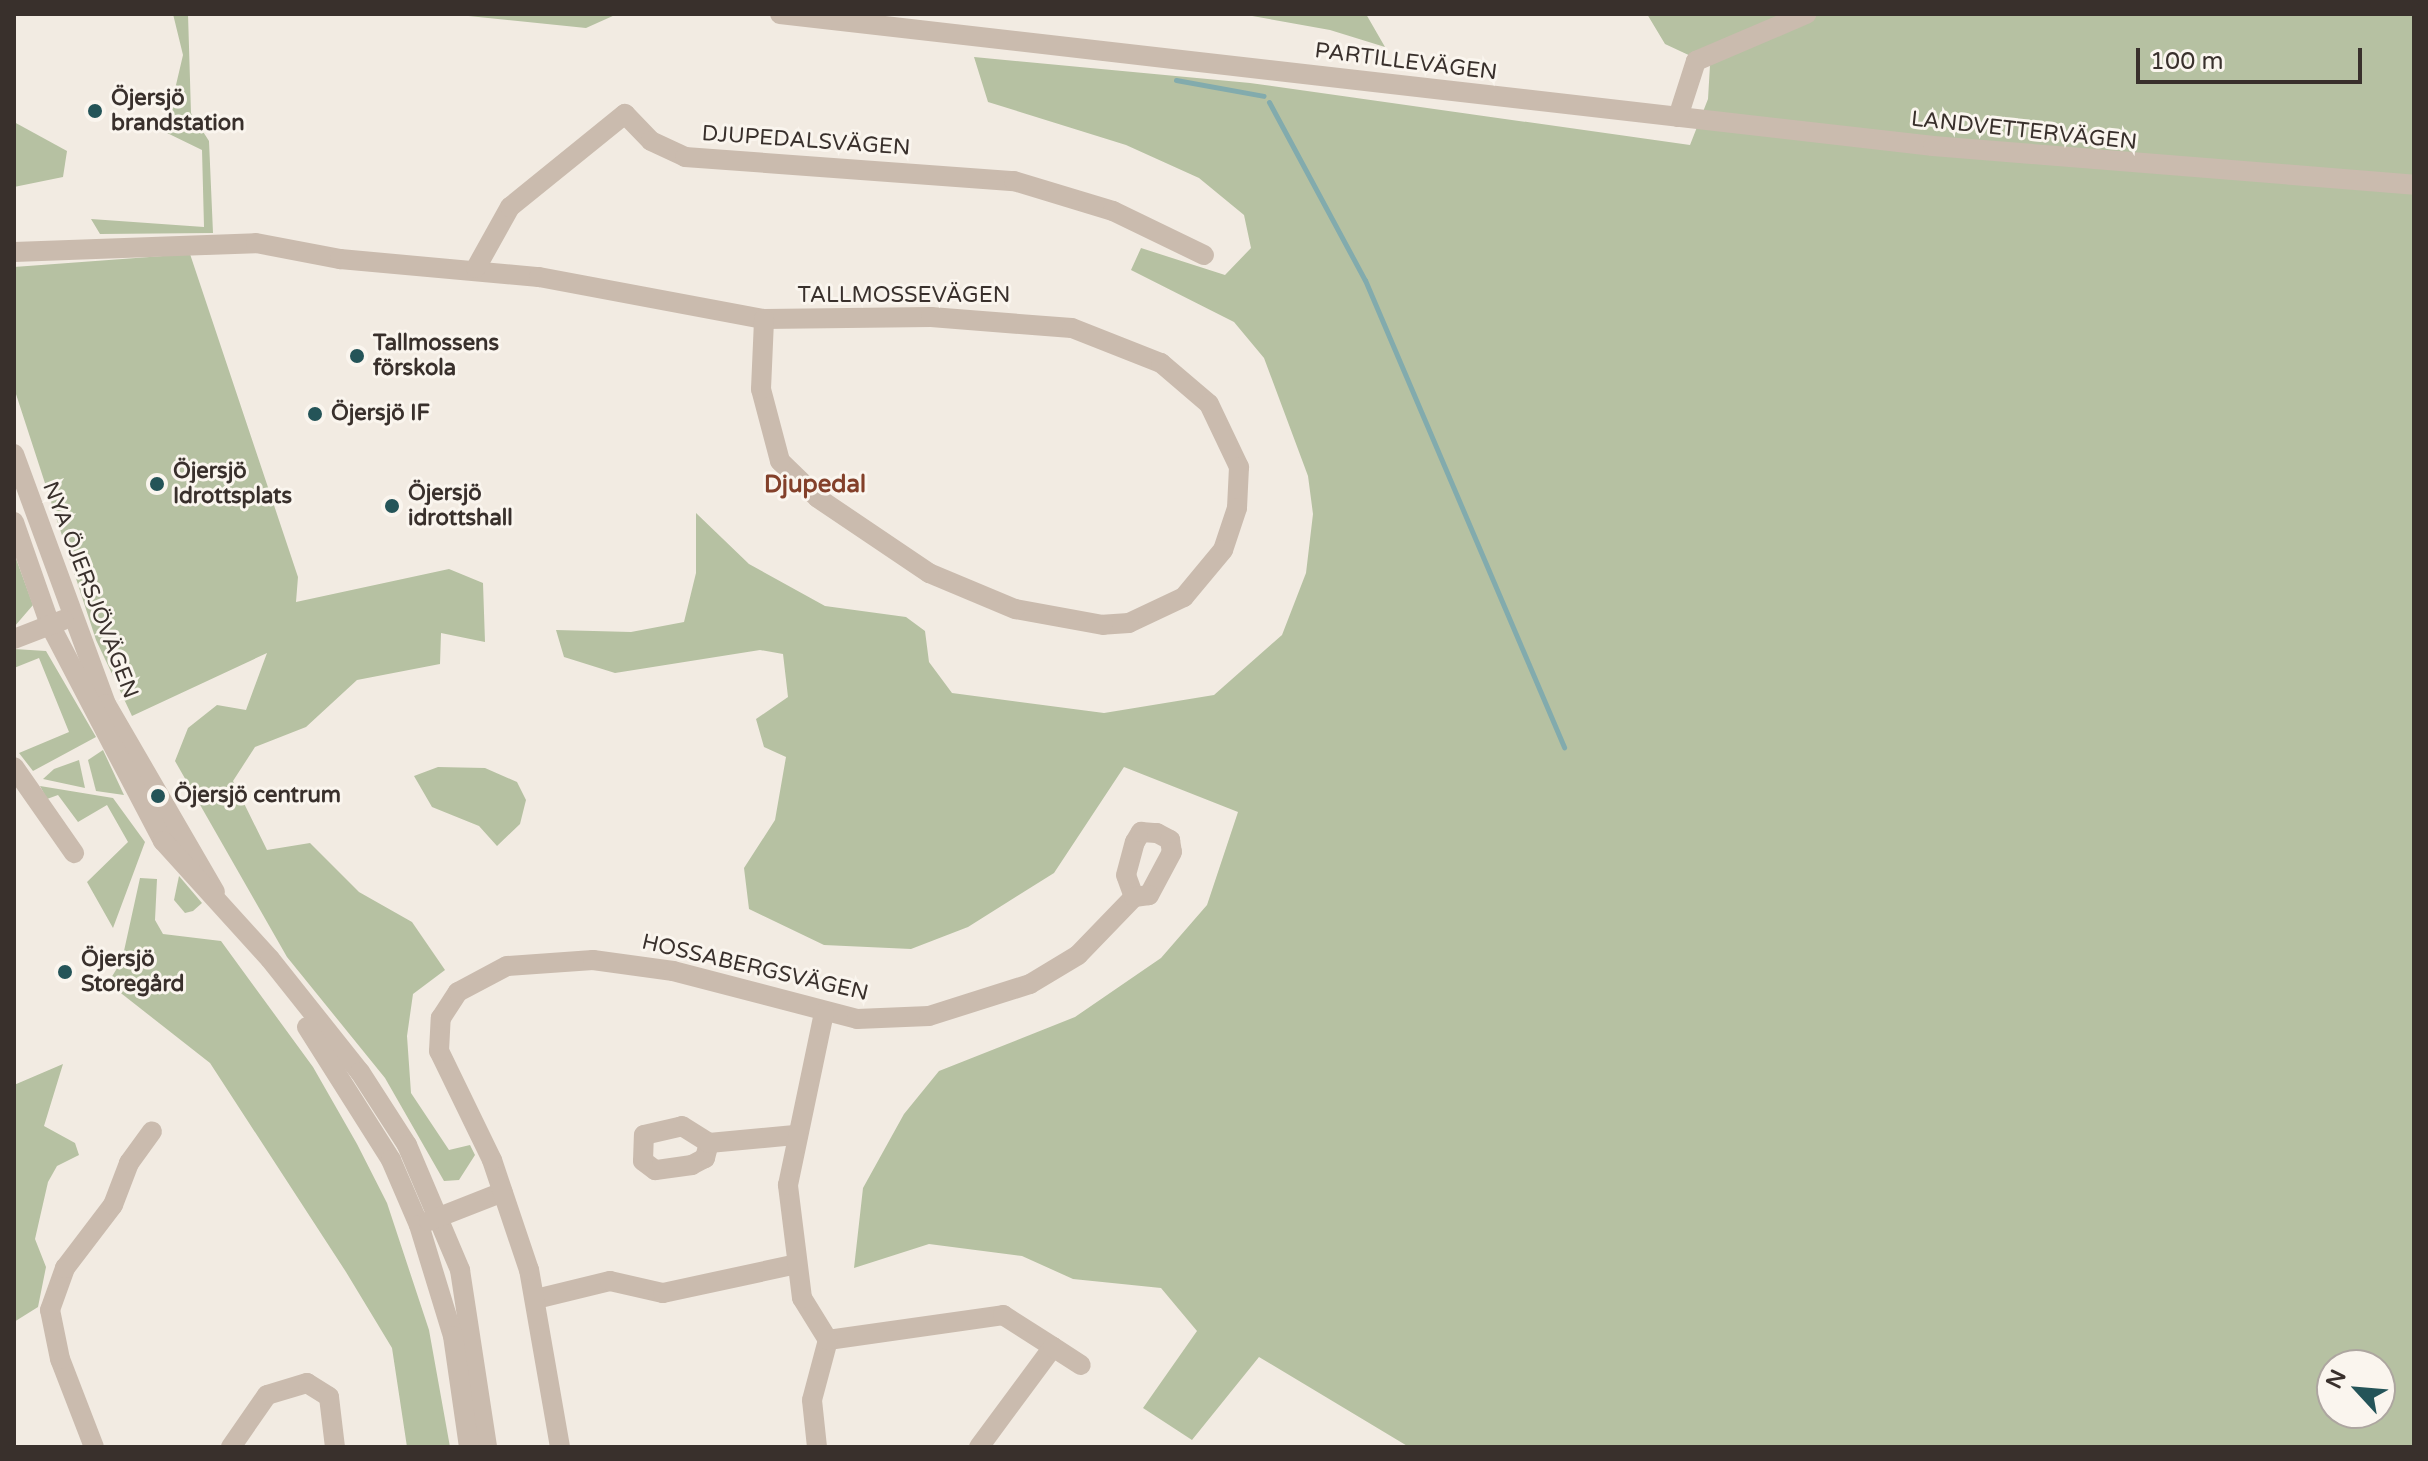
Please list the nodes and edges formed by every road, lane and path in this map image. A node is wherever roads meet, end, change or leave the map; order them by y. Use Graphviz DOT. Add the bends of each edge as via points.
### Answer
graph roads {
  1 [pos="780,14"];
  2 [pos="1806,14"];
  3 [pos="1630,112"];
  4 [pos="1678,117"];
  5 [pos="2414,185"];
  6 [pos="14,252"];
  7 [pos="1204,255"];
  8 [pos="476,268"];
  9 [pos="764,319"];
  10 [pos="14,454"];
  11 [pos="14,522"];
  12 [pos="71,617"];
  13 [pos="50,625"];
  14 [pos="14,639"];
  15 [pos="14,767"];
  16 [pos="74,853"];
  17 [pos="1134,897"];
  18 [pos="222,906"];
  19 [pos="255,948"];
  20 [pos="824,1013"];
  21 [pos="152,1131"];
  22 [pos="795,1135"];
  23 [pos="709,1143"];
  24 [pos="503,1192"];
  25 [pos="440,1218"];
  26 [pos="419,1225"];
  27 [pos="797,1264"];
  28 [pos="536,1299"];
  29 [pos="828,1340"];
  30 [pos="1053,1347"];
  31 [pos="1081,1365"];
  32 [pos="94,1447"];
  33 [pos="231,1447"];
  34 [pos="335,1447"];
  35 [pos="469,1447"];
  36 [pos="487,1447"];
  37 [pos="560,1447"];
  38 [pos="817,1447"];
  39 [pos="979,1447"];
  1 -- 3 [label="street, PARTILLEVÄGEN"];
  2 -- 4 [label="street" via="1696,61"];
  3 -- 4 [label="street, LANDVETTERVÄGEN"];
  4 -- 5 [label="street, LANDVETTERVÄGEN" via="2166,170"];
  6 -- 8 [label="street, TALLMOSSEVÄGEN" via="235,242"];
  7 -- 8 [label="street, DJUPEDALSVÄGEN" via="1113,211 1014,181 685,157 651,141 625,114 510,207"];
  8 -- 9 [label="street, TALLMOSSEVÄGEN"];
  9 -- 9 [label="street, TALLMOSSEVÄGEN" via="1028,322 1141,352 1199,391 1233,447 1240,488 1223,550 1184,597 1129,623 1103,625 1015,609 929,573 818,498 780,461 761,389"];
  10 -- 12 [label="street, NYA ÖJERSJÖVÄGEN"];
  11 -- 13 [label="street, NYA ÖJERSJÖVÄGEN"];
  12 -- 13 [label="street"];
  12 -- 18 [label="street, NYA ÖJERSJÖVÄGEN" via="106,704"];
  13 -- 14 [label="street"];
  13 -- 18 [label="street, NYA ÖJERSJÖVÄGEN" via="137,798 177,859"];
  15 -- 16 [label="street"];
  17 -- 20 [label="street, HOSSABERGSVÄGEN" via="1078,955 1002,994 929,1016"];
  18 -- 19 [label="street, NYA ÖJERSJÖVÄGEN"];
  19 -- 25 [label="street, NYA ÖJERSJÖVÄGEN" via="385,1107"];
  19 -- 26 [label="street, NYA ÖJERSJÖVÄGEN" via="391,1160"];
  20 -- 22 [label="street"];
  20 -- 24 [label="street, HOSSABERGSVÄGEN" via="673,971 593,960 507,966 481,977 449,1001 439,1051"];
  21 -- 32 [label="street" via="129,1163 113,1205 65,1268 50,1310 60,1359"];
  22 -- 23 [label="street"];
  22 -- 27 [label="street" via="788,1185"];
  24 -- 25 [label="street"];
  24 -- 28 [label="street, HOSSABERGSVÄGEN"];
  25 -- 26 [label="street"];
  25 -- 36 [label="street, NYA ÖJERSJÖVÄGEN" via="460,1270"];
  26 -- 35 [label="street, NYA ÖJERSJÖVÄGEN" via="453,1336"];
  27 -- 28 [label="street" via="663,1293 610,1281"];
  27 -- 29 [label="street" via="802,1298"];
  28 -- 37 [label="street, HOSSABERGSVÄGEN"];
  29 -- 30 [label="street" via="1003,1315"];
  29 -- 38 [label="street" via="812,1400"];
  30 -- 31 [label="street"];
  30 -- 39 [label="street"];
  33 -- 34 [label="street" via="267,1395 307,1383 329,1397"];
}
